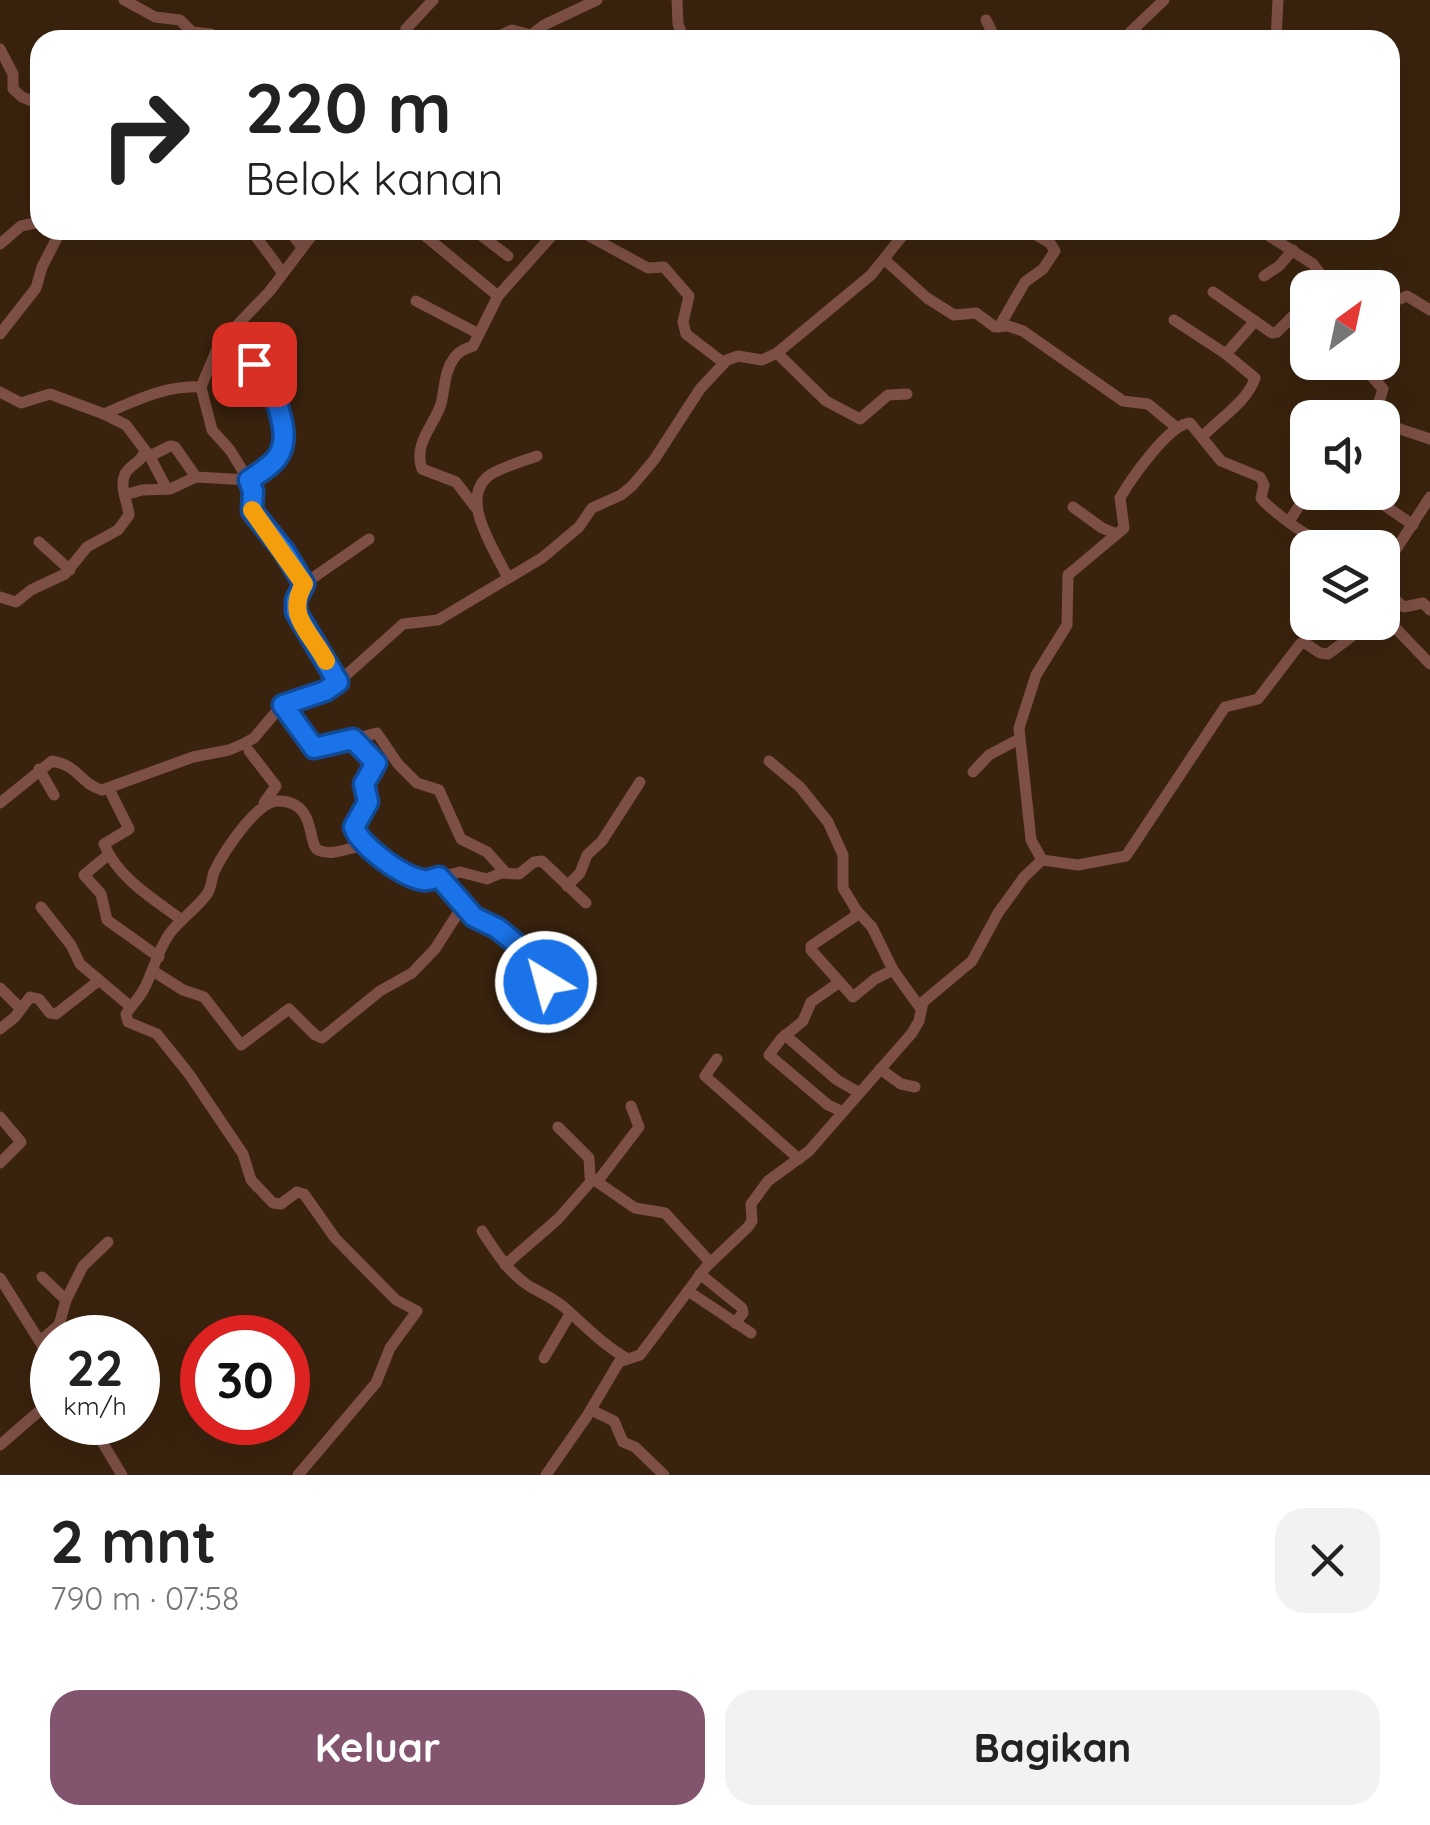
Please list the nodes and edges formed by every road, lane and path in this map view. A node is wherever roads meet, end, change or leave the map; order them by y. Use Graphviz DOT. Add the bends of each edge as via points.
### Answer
graph roads {
  1 [pos="124,0"];
  2 [pos="433,0"];
  3 [pos="597,0"];
  4 [pos="678,0"];
  5 [pos="1164,0"];
  6 [pos="1278,0"];
  7 [pos="986,20"];
  8 [pos="185,30"];
  9 [pos="407,30"];
  10 [pos="536,30"];
  11 [pos="680,30"];
  12 [pos="991,30"];
  13 [pos="1132,30"];
  14 [pos="1276,30"];
  15 [pos="0,49"];
  16 [pos="30,100"];
  17 [pos="30,224"];
  18 [pos="56,240"];
  19 [pos="258,240"];
  20 [pos="296,240"];
  21 [pos="307,240"];
  22 [pos="433,240"];
  23 [pos="487,240"];
  24 [pos="548,240"];
  25 [pos="596,240"];
  26 [pos="899,240"];
  27 [pos="1045,240"];
  28 [pos="1276,240"];
  29 [pos="0,244"];
  30 [pos="301,246"];
  31 [pos="1293,250"];
  32 [pos="508,256"];
  33 [pos="884,260"];
  34 [pos="1318,270"];
  35 [pos="282,272"];
  36 [pos="1264,276"];
  37 [pos="1213,292"];
  38 [pos="498,296"];
  39 [pos="1400,299"];
  40 [pos="416,301"];
  41 [pos="1430,310"];
  42 [pos="1290,318"];
  43 [pos="1174,320"];
  44 [pos="1255,321"];
  45 [pos="999,327"];
  46 [pos="0,334"];
  47 [pos="479,334"];
  48 [pos="224,337"];
  49 [pos="777,353"];
  50 [pos="1226,354"];
  51 [pos="724,363"];
  52 [pos="200,387"];
  53 [pos="0,392"];
  54 [pos="907,394"];
  55 [pos="104,414"];
  56 [pos="1176,426"];
  57 [pos="1400,429"];
  58 [pos="1203,436"];
  59 [pos="1430,439"];
  60 [pos="148,453"];
  61 [pos="537,456"];
  62 [pos="196,477"];
  63 [pos="249,480"];
  64 [pos="167,489"];
  65 [pos="125,495"];
  66 [pos="1430,497"];
  67 [pos="1073,507"];
  68 [pos="476,508"];
  69 [pos="1296,510"];
  70 [pos="1390,510"];
  71 [pos="1290,520"];
  72 [pos="1412,525"];
  73 [pos="1303,530"];
  74 [pos="1117,534"];
  75 [pos="369,539"];
  76 [pos="39,542"];
  77 [pos="1400,543"];
  78 [pos="70,570"];
  79 [pos="508,578"];
  80 [pos="304,584"];
  81 [pos="0,596"];
  82 [pos="1400,603"];
  83 [pos="1430,610"];
  84 [pos="1400,633"];
  85 [pos="1347,640"];
  86 [pos="1430,664"];
  87 [pos="338,682"];
  88 [pos="283,705"];
  89 [pos="353,739"];
  90 [pos="1019,739"];
  91 [pos="249,751"];
  92 [pos="769,761"];
  93 [pos="39,770"];
  94 [pos="973,772"];
  95 [pos="640,782"];
  96 [pos="108,789"];
  97 [pos="54,795"];
  98 [pos="0,802"];
  99 [pos="261,806"];
  100 [pos="368,848"];
  101 [pos="108,855"];
  102 [pos="1042,860"];
  103 [pos="505,872"];
  104 [pos="439,877"];
  105 [pos="566,886"];
  106 [pos="465,902"];
  107 [pos="586,903"];
  108 [pos="41,907"];
  109 [pos="857,911"];
  110 [pos="182,920"];
  111 [pos="159,957"];
  112 [pos="893,970"];
  113 [pos="153,971"];
  114 [pos="98,982"];
  115 [pos="837,984"];
  116 [pos="0,988"];
  117 [pos="558,1000"];
  118 [pos="130,1007"];
  119 [pos="21,1009"];
  120 [pos="921,1010"];
  121 [pos="0,1028"];
  122 [pos="785,1035"];
  123 [pos="717,1059"];
  124 [pos="880,1068"];
  125 [pos="914,1087"];
  126 [pos="858,1092"];
  127 [pos="632,1106"];
  128 [pos="841,1111"];
  129 [pos="0,1117"];
  130 [pos="558,1127"];
  131 [pos="799,1159"];
  132 [pos="0,1163"];
  133 [pos="595,1180"];
  134 [pos="482,1231"];
  135 [pos="108,1242"];
  136 [pos="710,1262"];
  137 [pos="505,1265"];
  138 [pos="700,1274"];
  139 [pos="42,1277"];
  140 [pos="0,1278"];
  141 [pos="688,1290"];
  142 [pos="4,1293"];
  143 [pos="66,1300"];
  144 [pos="570,1314"];
  145 [pos="62,1315"];
  146 [pos="735,1323"];
  147 [pos="30,1328"];
  148 [pos="751,1334"];
  149 [pos="544,1358"];
  150 [pos="626,1358"];
  151 [pos="591,1410"];
  152 [pos="30,1419"];
  153 [pos="0,1445"];
  154 [pos="104,1445"];
  155 [pos="122,1475"];
  156 [pos="298,1475"];
  157 [pos="546,1475"];
  158 [pos="664,1475"];
  1 -- 8 [label="street" via="154,17 180,20"];
  2 -- 9 [label="street"];
  3 -- 10 [label="street"];
  4 -- 11 [label="street"];
  5 -- 13 [label="street"];
  6 -- 14 [label="street"];
  7 -- 12 [label="street"];
  15 -- 16 [label="street" via="13,89"];
  17 -- 29 [label="street"];
  18 -- 46 [label="street" via="36,288"];
  19 -- 35 [label="street"];
  20 -- 30 [label="street"];
  21 -- 30 [label="street"];
  22 -- 38 [label="street"];
  23 -- 32 [label="street"];
  24 -- 38 [label="street"];
  25 -- 51 [label="street" via="648,268 667,270 689,296 686,334"];
  26 -- 33 [label="street"];
  27 -- 45 [label="street" via="1055,251 1025,282"];
  28 -- 31 [label="street"];
  30 -- 35 [label="street"];
  31 -- 34 [label="street"];
  31 -- 36 [label="street"];
  33 -- 45 [label="street" via="954,315 976,313"];
  33 -- 49 [label="street"];
  35 -- 48 [label="street"];
  37 -- 44 [label="street"];
  38 -- 47 [label="street"];
  39 -- 41 [label="street"];
  40 -- 47 [label="street"];
  42 -- 44 [label="street" via="1274,333"];
  43 -- 50 [label="street"];
  44 -- 50 [label="street"];
  45 -- 56 [label="street" via="1023,331 1123,400 1148,404"];
  47 -- 68 [label="street" via="447,371 420,462 422,469 456,482"];
  48 -- 52 [label="street"];
  48 -- 63 [label="street" via="273,387 286,434 273,463"];
  49 -- 51 [label="street"];
  49 -- 54 [label="street" via="826,401 860,420 888,395"];
  50 -- 58 [label="street" via="1256,381"];
  51 -- 79 [label="street" via="632,486 592,508 569,537"];
  52 -- 55 [label="street" via="161,391"];
  52 -- 63 [label="street" via="208,424"];
  53 -- 55 [label="street" via="20,404 50,394"];
  55 -- 60 [label="street" via="126,426"];
  56 -- 58 [label="street" via="1188,422"];
  56 -- 74 [label="street" via="1120,498 1125,524"];
  57 -- 59 [label="street"];
  58 -- 71 [label="street" via="1222,461 1260,477 1262,502"];
  60 -- 62 [label="street" via="174,447"];
  60 -- 64 [label="street"];
  60 -- 65 [label="street" via="125,474"];
  61 -- 68 [label="street" via="488,477"];
  62 -- 63 [label="street"];
  62 -- 64 [label="street"];
  63 -- 80 [label="street" via="252,511"];
  64 -- 65 [label="street"];
  65 -- 78 [label="street" via="130,512 119,528 88,547"];
  66 -- 72 [label="street"];
  67 -- 74 [label="street"];
  68 -- 79 [label="street"];
  69 -- 71 [label="street"];
  70 -- 72 [label="street"];
  71 -- 73 [label="street"];
  72 -- 77 [label="street"];
  74 -- 90 [label="street" via="1068,575 1067,624 1036,675"];
  75 -- 80 [label="street"];
  76 -- 78 [label="street"];
  78 -- 81 [label="street" via="16,602"];
  79 -- 87 [label="street" via="438,620 403,624"];
  80 -- 87 [label="street" via="296,612"];
  82 -- 83 [label="street" via="1423,603"];
  84 -- 86 [label="street"];
  85 -- 102 [label="street" via="1328,654 1300,644 1258,700 1226,708 1126,856 1078,865"];
  87 -- 88 [label="street"];
  88 -- 89 [label="street" via="316,749"];
  88 -- 96 [label="street" via="254,738 230,750"];
  89 -- 100 [label="street" via="376,763 365,780 368,802 354,827"];
  89 -- 103 [label="street" via="377,733 417,783 440,790 461,839 487,852"];
  90 -- 94 [label="street"];
  90 -- 102 [label="street" via="1031,840"];
  91 -- 99 [label="street" via="276,786"];
  92 -- 109 [label="street" via="828,822 843,855 843,888"];
  93 -- 96 [label="street" via="56,761 75,768 94,788"];
  93 -- 97 [label="street"];
  93 -- 98 [label="street"];
  95 -- 105 [label="street"];
  96 -- 101 [label="street" via="129,830 104,844"];
  99 -- 100 [label="street" via="285,802 306,815 318,850"];
  99 -- 110 [label="street" via="214,872 210,890"];
  100 -- 104 [label="street" via="420,879"];
  101 -- 110 [label="street" via="120,873"];
  101 -- 111 [label="street" via="84,875 101,894 107,920"];
  102 -- 120 [label="street" via="998,913 972,961"];
  103 -- 104 [label="street"];
  103 -- 105 [label="street" via="519,874 542,861"];
  104 -- 106 [label="street"];
  105 -- 107 [label="street"];
  106 -- 113 [label="street" via="412,973 322,1038 289,1009 241,1045 204,997"];
  106 -- 117 [label="street" via="480,921 525,951"];
  108 -- 114 [label="street"];
  109 -- 112 [label="street"];
  109 -- 115 [label="street" via="810,948"];
  110 -- 111 [label="street"];
  111 -- 113 [label="street"];
  112 -- 115 [label="street" via="855,997"];
  112 -- 120 [label="street"];
  113 -- 118 [label="street"];
  114 -- 118 [label="street"];
  114 -- 119 [label="street" via="58,1014 36,997"];
  115 -- 122 [label="street" via="811,1002 804,1021"];
  116 -- 119 [label="street"];
  118 -- 156 [label="street" via="126,1020 153,1030 178,1061 245,1158 251,1180 278,1205 304,1194 335,1238 396,1300 416,1311 376,1383"];
  119 -- 121 [label="street"];
  120 -- 124 [label="street" via="915,1028"];
  122 -- 126 [label="street"];
  122 -- 128 [label="street" via="769,1056"];
  123 -- 131 [label="street" via="705,1076"];
  124 -- 125 [label="street"];
  124 -- 126 [label="street"];
  126 -- 128 [label="street"];
  127 -- 133 [label="street" via="639,1127"];
  128 -- 131 [label="street"];
  129 -- 132 [label="street" via="21,1142"];
  130 -- 133 [label="street" via="589,1158"];
  131 -- 136 [label="street" via="768,1181 751,1204 748,1228"];
  133 -- 136 [label="street" via="635,1208 666,1213"];
  133 -- 137 [label="street"];
  134 -- 137 [label="street"];
  135 -- 143 [label="street" via="83,1266"];
  136 -- 138 [label="street"];
  137 -- 144 [label="street"];
  138 -- 141 [label="street"];
  138 -- 146 [label="street" via="742,1308"];
  139 -- 143 [label="street"];
  140 -- 142 [label="street"];
  141 -- 146 [label="street"];
  141 -- 150 [label="street" via="640,1354"];
  142 -- 147 [label="street"];
  143 -- 145 [label="street"];
  144 -- 149 [label="street"];
  144 -- 150 [label="street"];
  146 -- 148 [label="street"];
  150 -- 151 [label="street"];
  151 -- 157 [label="street"];
  151 -- 158 [label="street" via="614,1421 623,1442"];
  152 -- 153 [label="street"];
  154 -- 155 [label="street"];
}
